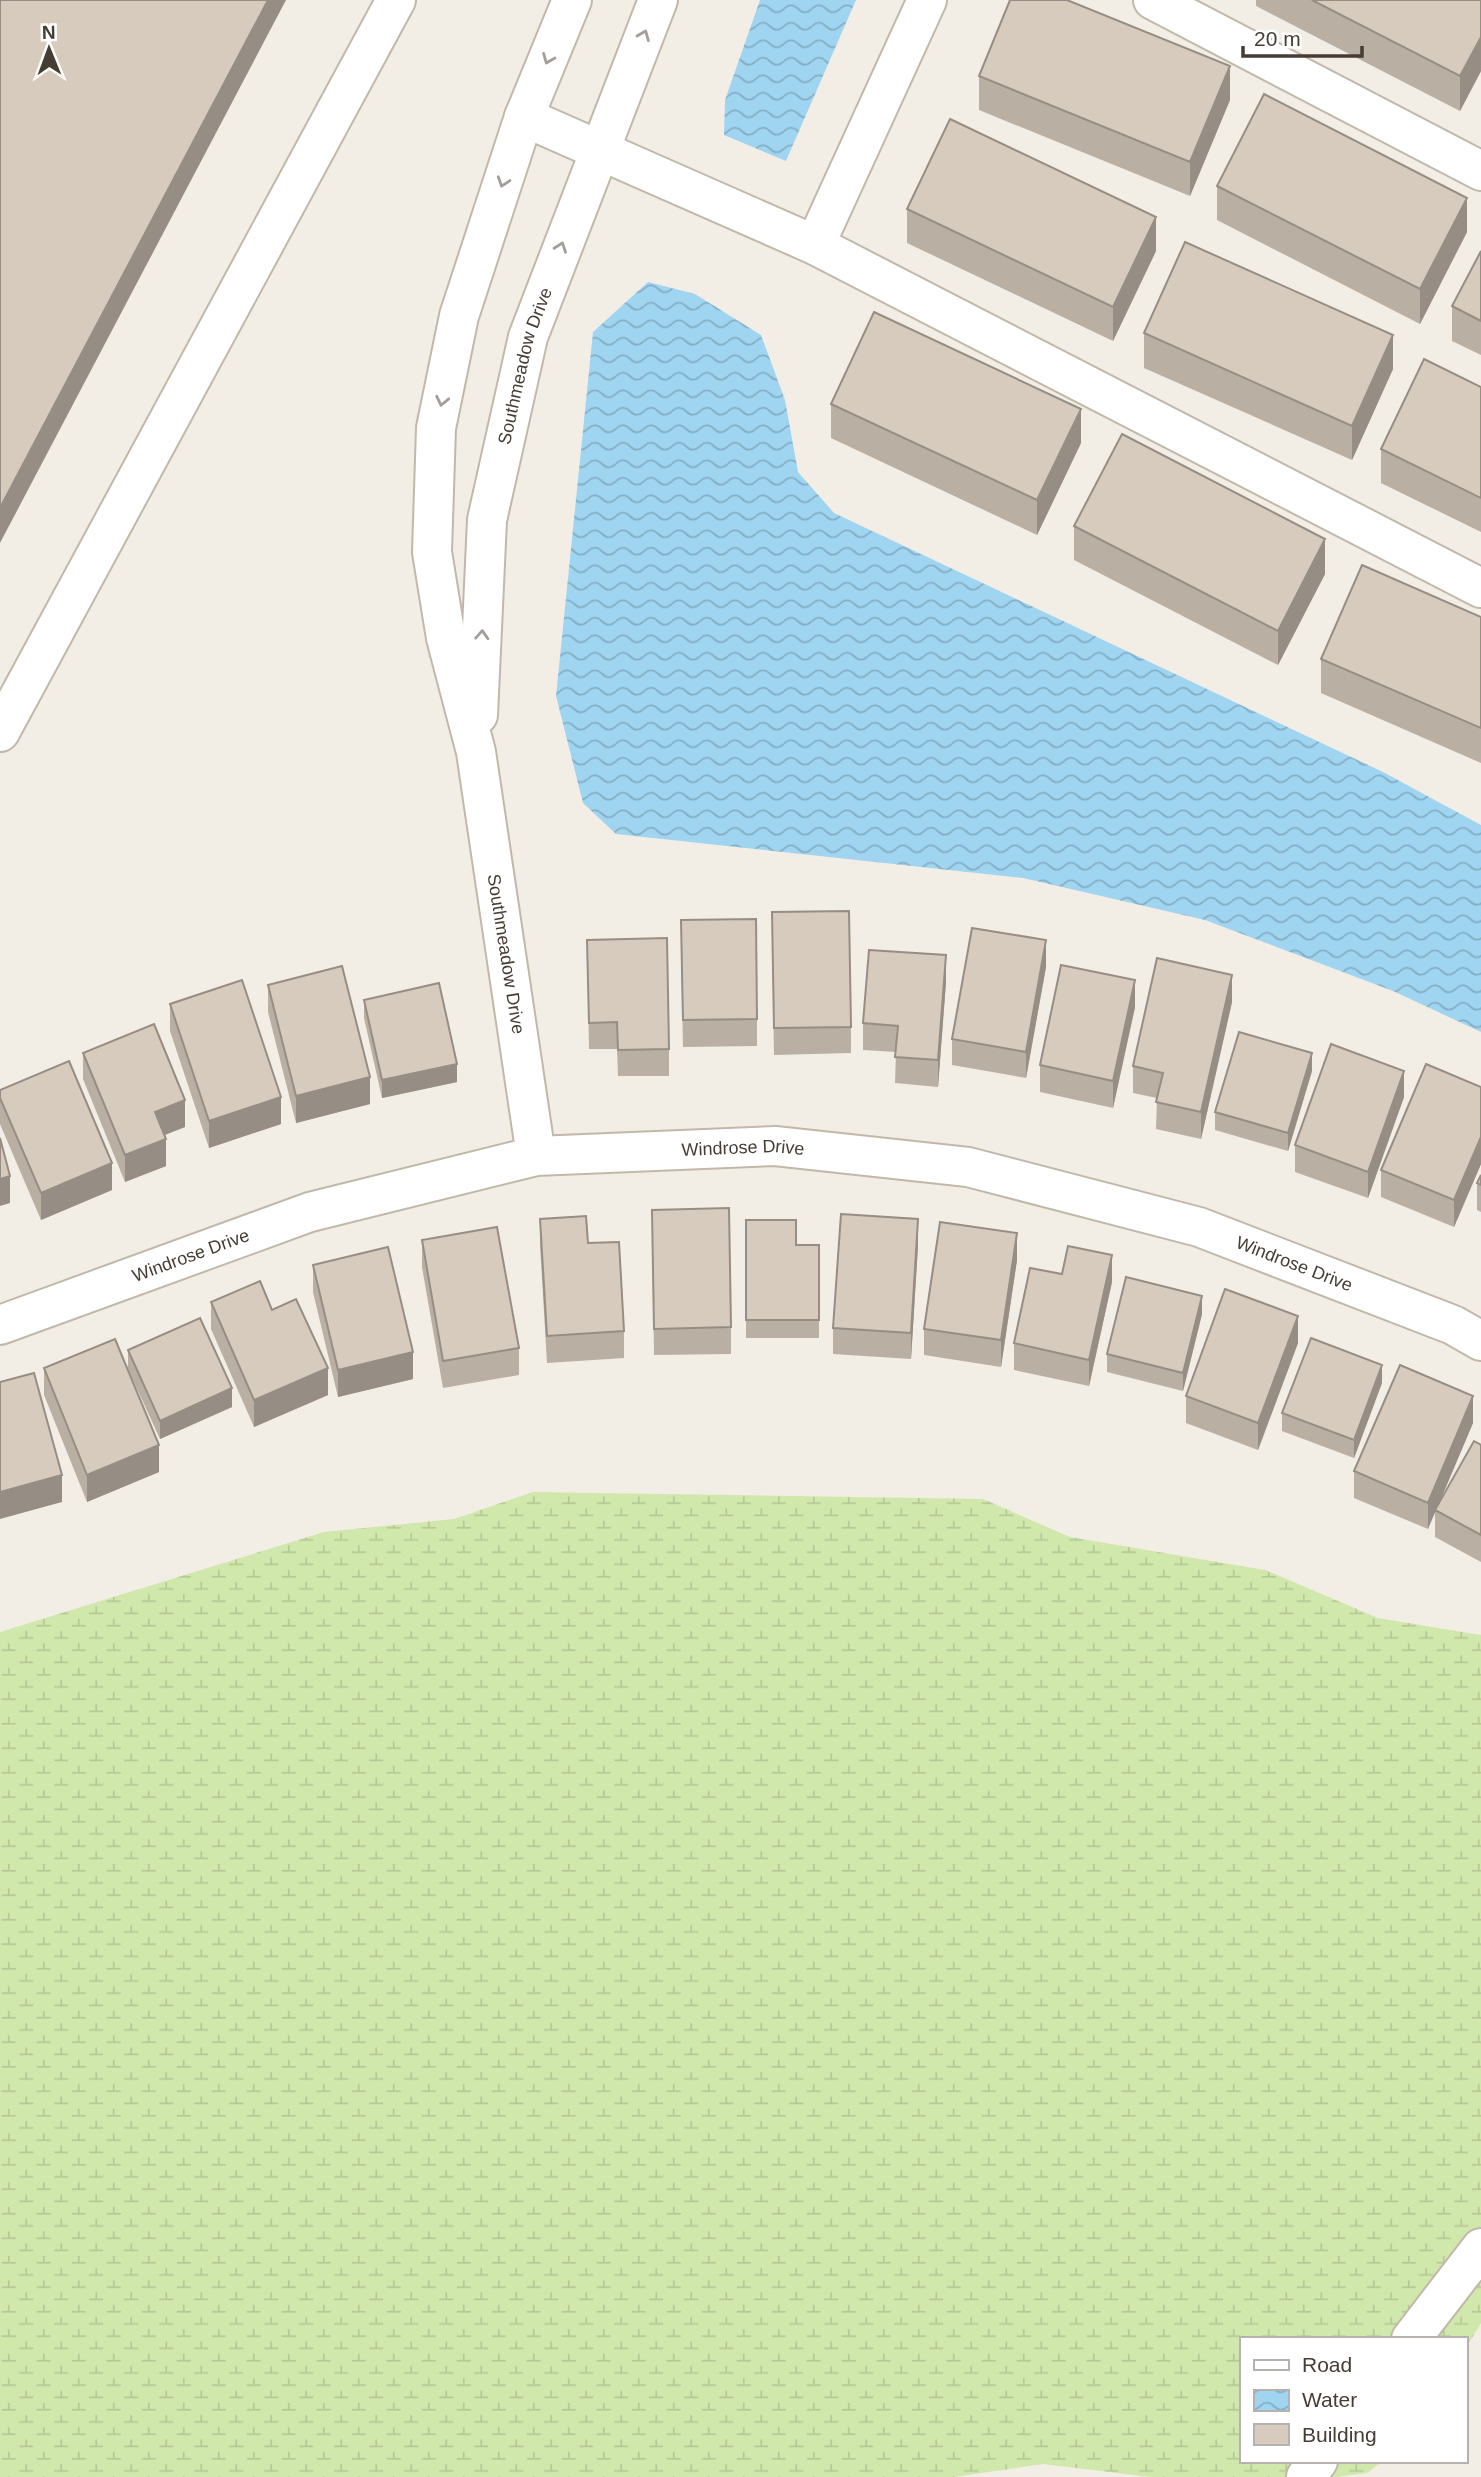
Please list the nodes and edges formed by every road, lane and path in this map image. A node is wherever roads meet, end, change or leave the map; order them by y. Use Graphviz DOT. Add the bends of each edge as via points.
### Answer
graph roads {
  1 [pos="396,0"];
  2 [pos="572,0"];
  3 [pos="657,0"];
  4 [pos="927,0"];
  5 [pos="1153,0"];
  6 [pos="524,117"];
  7 [pos="597,149"];
  8 [pos="1481,171"];
  9 [pos="815,245"];
  10 [pos="1481,588"];
  11 [pos="0,732"];
  12 [pos="476,752"];
  13 [pos="536,1156"];
  14 [pos="0,1325"];
  15 [pos="1481,1340"];
  16 [pos="1481,2248"];
  17 [pos="1414,2337"];
  1 -- 11 [label="street"];
  2 -- 6 [label="street, Southmeadow Drive, one-way"];
  7 -- 3 [label="street, Southmeadow Drive, one-way"];
  4 -- 9 [label="street"];
  5 -- 8 [label="street"];
  6 -- 7 [label="street"];
  6 -- 12 [label="street, Southmeadow Drive, one-way" via="459,316 436,428 432,552 446,638"];
  7 -- 9 [label="street"];
  12 -- 7 [label="street, Southmeadow Drive, one-way" via="487,520 528,337"];
  9 -- 10 [label="street"];
  12 -- 13 [label="street, Southmeadow Drive"];
  13 -- 14 [label="street, Windrose Drive" via="310,1212"];
  13 -- 15 [label="street, Windrose Drive" via="775,1146 968,1167 1199,1227 1453,1325"];
  16 -- 17 [label="street"];
}
